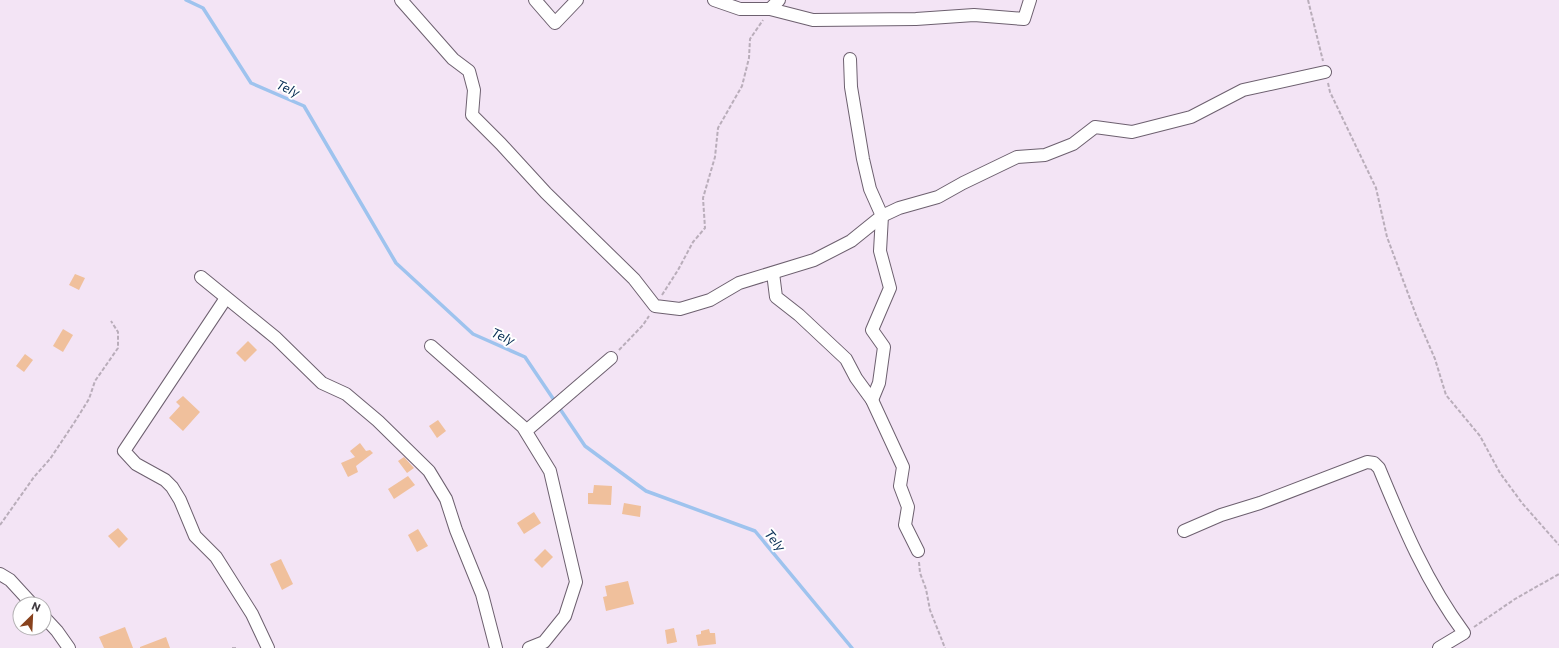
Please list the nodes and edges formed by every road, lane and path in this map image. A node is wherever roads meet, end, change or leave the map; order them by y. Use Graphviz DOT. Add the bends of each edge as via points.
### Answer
graph roads {
  1 [pos="401,0"];
  2 [pos="535,0"];
  3 [pos="577,0"];
  4 [pos="714,0"];
  5 [pos="779,0"];
  6 [pos="1030,0"];
  7 [pos="1308,0"];
  8 [pos="770,9"];
  9 [pos="850,59"];
  10 [pos="1325,72"];
  11 [pos="882,216"];
  12 [pos="773,273"];
  13 [pos="201,277"];
  14 [pos="226,298"];
  15 [pos="655,306"];
  16 [pos="111,321"];
  17 [pos="431,346"];
  18 [pos="611,358"];
  19 [pos="872,400"];
  20 [pos="526,431"];
  21 [pos="0,525"];
  22 [pos="1184,531"];
  23 [pos="1559,545"];
  24 [pos="918,551"];
  25 [pos="0,574"];
  26 [pos="1559,574"];
  27 [pos="25,596"];
  28 [pos="52,626"];
  29 [pos="1464,633"];
  30 [pos="69,648"];
  31 [pos="232,648"];
  32 [pos="238,648"];
  33 [pos="268,648"];
  34 [pos="496,648"];
  35 [pos="529,648"];
  36 [pos="945,648"];
  37 [pos="1439,648"];
  1 -- 15 [label="street" via="454,59 469,71 474,90 472,115 546,193 634,279"];
  2 -- 3 [label="street" via="555,23"];
  4 -- 8 [label="street" via="740,9"];
  5 -- 8 [label="street"];
  6 -- 8 [label="street" via="1024,19 974,15 916,19 813,20"];
  7 -- 10 [label="path"];
  8 -- 15 [label="path" via="750,39 750,58 742,86 718,128 715,157 703,198 705,228 692,242"];
  9 -- 11 [label="street" via="851,87 863,158 870,189"];
  10 -- 11 [label="street" via="1243,90 1191,117 1132,132 1095,127 1073,144 1045,155 1017,157 938,197 899,208"];
  10 -- 23 [label="path" via="1330,92 1376,188 1387,236 1435,359 1446,395 1480,436 1500,472 1522,503"];
  11 -- 12 [label="street" via="851,241 814,260"];
  11 -- 19 [label="street" via="880,251 890,288 872,330 884,347 879,383"];
  12 -- 15 [label="street" via="739,283 710,300 680,309"];
  12 -- 19 [label="street" via="776,297 799,314 846,359"];
  13 -- 14 [label="street"];
  14 -- 33 [label="street" via="124,452 136,464 165,480 172,487 195,536 216,557 252,614"];
  14 -- 34 [label="street" via="276,338 322,383 346,394 378,421 429,471 446,499 482,594"];
  15 -- 18 [label="path" via="643,325"];
  16 -- 21 [label="path" via="118,332 118,348 95,381 89,399 50,459"];
  17 -- 20 [label="street"];
  18 -- 20 [label="street"];
  19 -- 24 [label="street" via="903,467 900,486 908,507 905,525"];
  20 -- 35 [label="street" via="550,471 576,582 565,616 544,642"];
  22 -- 29 [label="street" via="1220,515 1260,503 1367,462 1374,463 1379,468 1412,546"];
  24 -- 36 [label="path" via="920,573 930,610"];
  25 -- 27 [label="street" via="10,580"];
  26 -- 29 [label="path"];
  28 -- 30 [label="street"];
  29 -- 37 [label="street"];
  31 -- 32 [label="path"];
}
